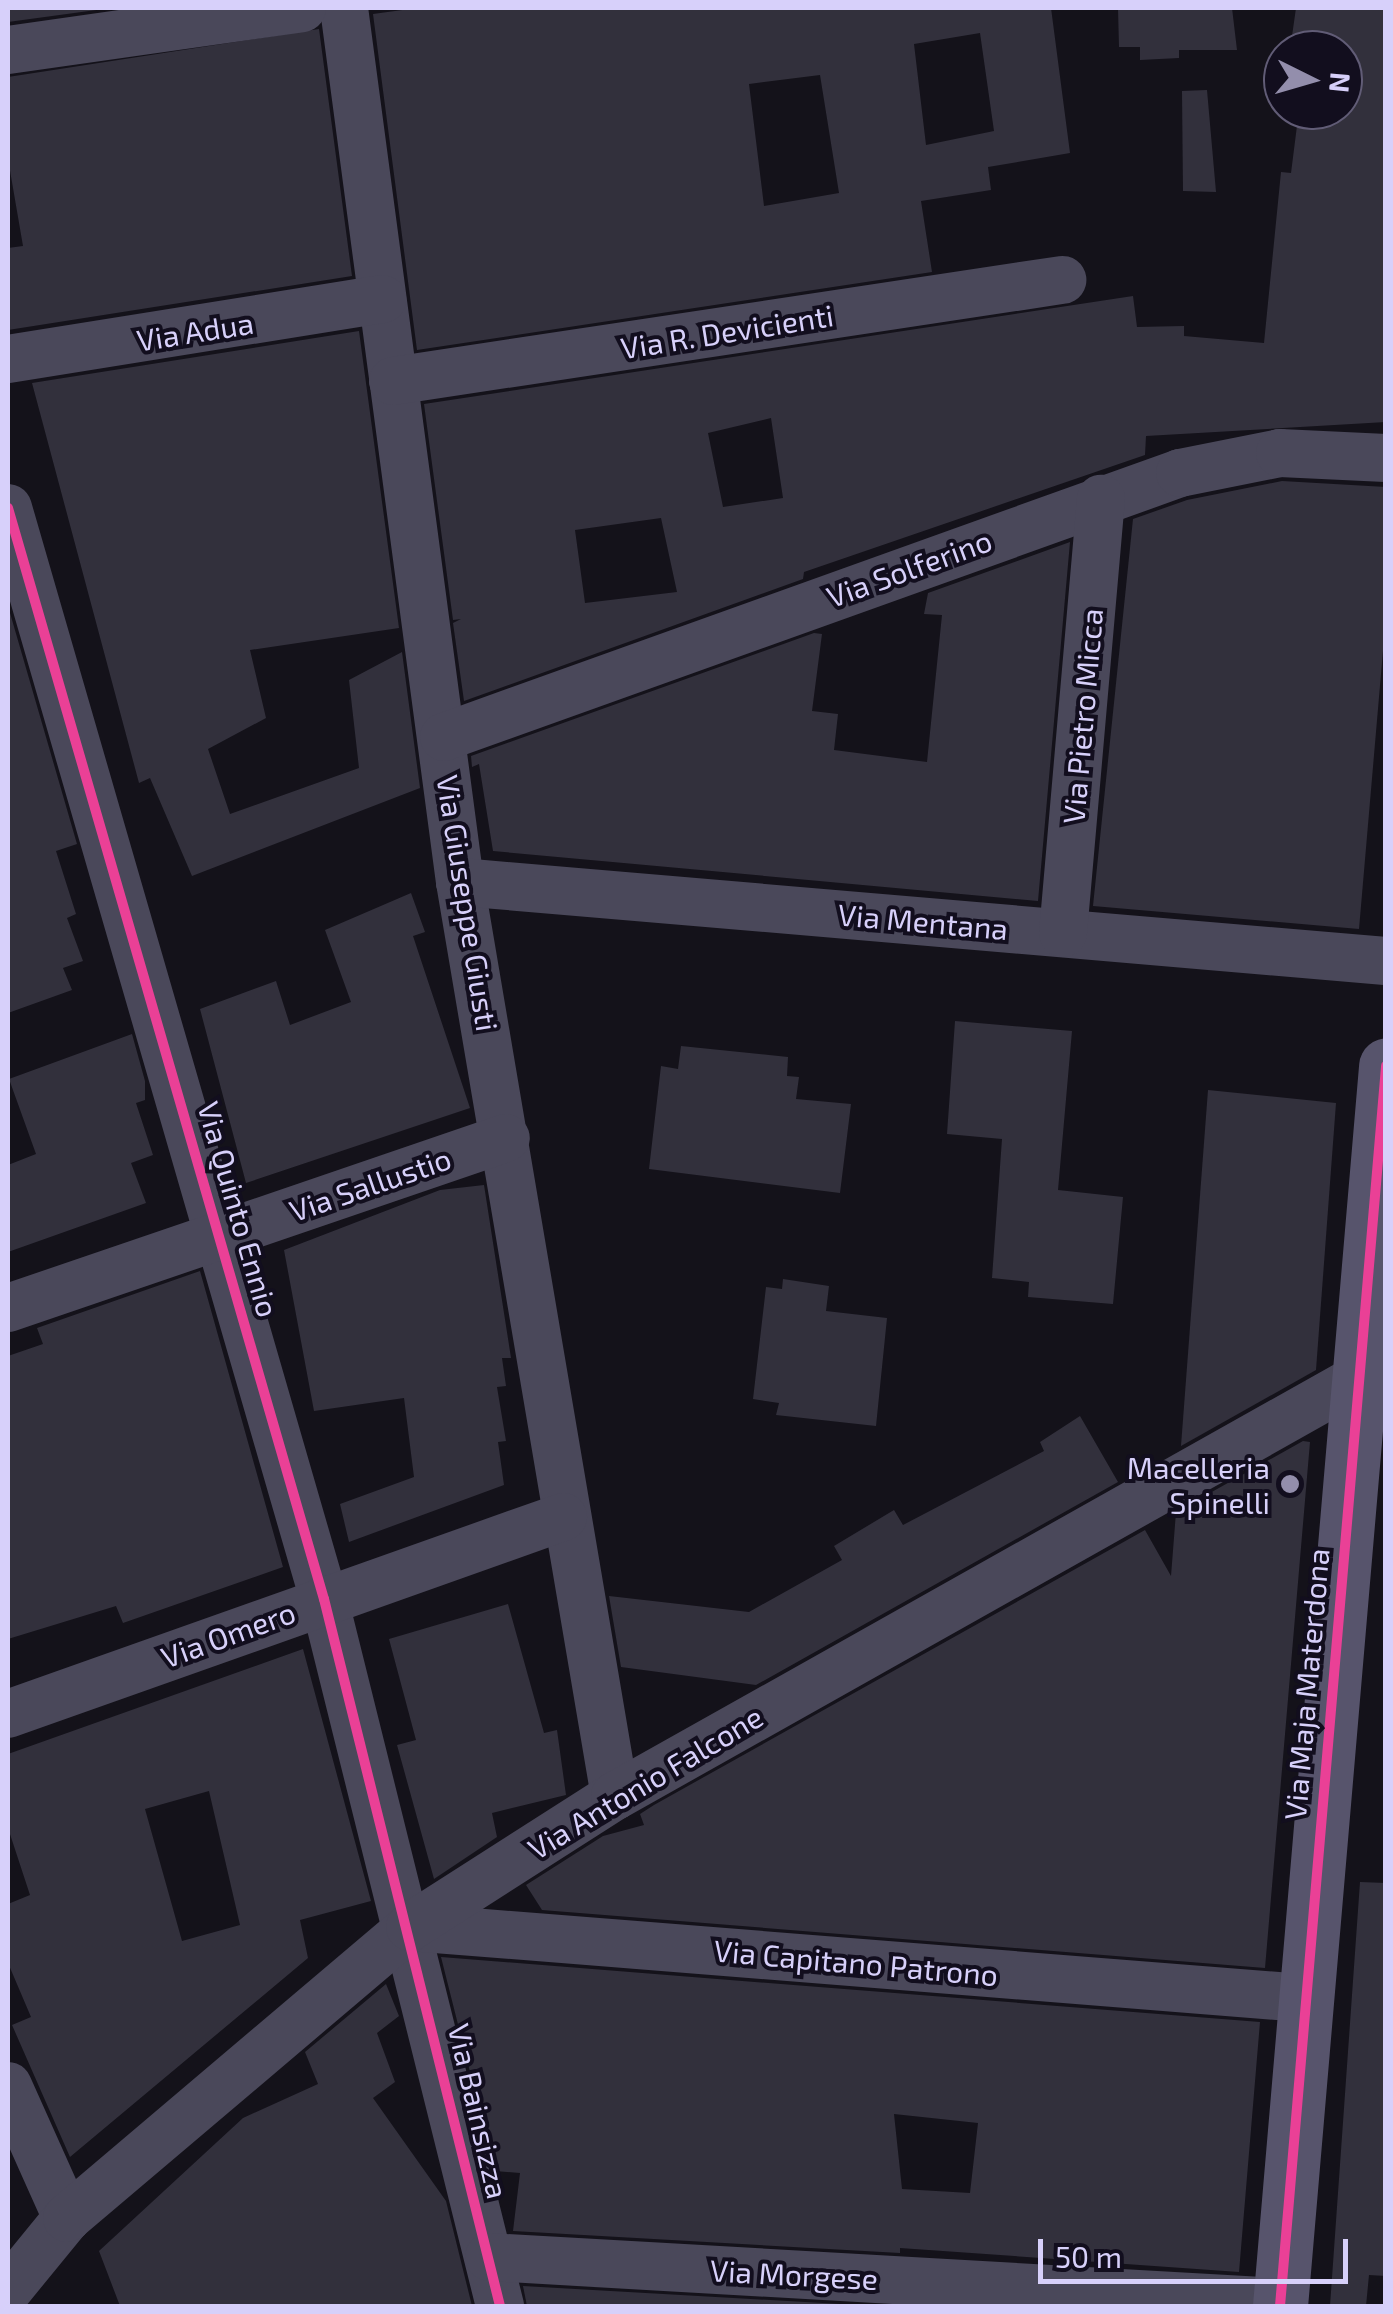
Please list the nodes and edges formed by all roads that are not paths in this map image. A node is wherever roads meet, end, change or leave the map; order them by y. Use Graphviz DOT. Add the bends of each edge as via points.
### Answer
graph roads {
  1 [pos="302,8"];
  2 [pos="344,8"];
  3 [pos="8,50"];
  4 [pos="1062,280"];
  5 [pos="382,299"];
  6 [pos="8,359"];
  7 [pos="393,382"];
  8 [pos="1386,458"];
  9 [pos="1100,499"];
  10 [pos="8,508"];
  11 [pos="16,569"];
  12 [pos="444,738"];
  13 [pos="460,882"];
  14 [pos="1062,933"];
  15 [pos="1386,961"];
  16 [pos="1386,1066"];
  17 [pos="506,1138"];
  18 [pos="1380,1178"];
  19 [pos="221,1235"];
  20 [pos="8,1308"];
  21 [pos="1358,1378"];
  22 [pos="563,1517"];
  23 [pos="324,1599"];
  24 [pos="8,1714"];
  25 [pos="615,1796"];
  26 [pos="410,1927"];
  27 [pos="1302,1998"];
  28 [pos="8,2086"];
  29 [pos="67,2218"];
  30 [pos="489,2257"];
  31 [pos="8,2290"];
  32 [pos="1280,2304"];
  33 [pos="500,2306"];
  1 -- 3 [label="street"];
  2 -- 5 [label="street, Via Giuseppe Giusti"];
  4 -- 7 [label="street, Via R. Devicienti"];
  5 -- 6 [label="street, Via Adua"];
  5 -- 7 [label="street, Via Giuseppe Giusti"];
  7 -- 12 [label="street, Via Giuseppe Giusti"];
  8 -- 9 [label="street, Via Solferino" via="1280,453 1180,473"];
  9 -- 12 [label="street, Via Solferino"];
  9 -- 14 [label="street, Via Pietro Micca"];
  10 -- 11 [label="street, Via Quinto Ennio"];
  11 -- 19 [label="street, Via Quinto Ennio"];
  12 -- 13 [label="street, Via Giuseppe Giusti"];
  13 -- 14 [label="street, Via Mentana"];
  13 -- 17 [label="street, Via Giuseppe Giusti"];
  14 -- 15 [label="street, Via Mentana"];
  16 -- 18 [label="main road, Via Maja Materdona"];
  17 -- 19 [label="street, Via Sallustio"];
  17 -- 22 [label="street, Via Giuseppe Giusti"];
  18 -- 21 [label="main road, Via Maja Materdona"];
  19 -- 20 [label="street, Via Sallustio"];
  19 -- 23 [label="street, Via Quinto Ennio"];
  21 -- 25 [label="street, Via Antonio Falcone"];
  21 -- 27 [label="main road, Via Maja Materdona"];
  22 -- 23 [label="street, Via Omero"];
  22 -- 25 [label="street, Via Giuseppe Giusti"];
  23 -- 24 [label="street, Via Omero"];
  23 -- 26 [label="street, Via Quinto Ennio"];
  25 -- 26 [label="street, Via Antonio Falcone"];
  26 -- 27 [label="street, Via Capitano Patrono"];
  26 -- 29 [label="street, Via Antonio Falcone"];
  26 -- 30 [label="street, Via Bainsizza"];
  27 -- 32 [label="main road, Via Maja Materdona"];
  28 -- 29 [label="street"];
  29 -- 31 [label="street, Via Antonio Falcone"];
  30 -- 32 [label="street, Via Morgese"];
  30 -- 33 [label="street, Via Bainsizza"];
}
